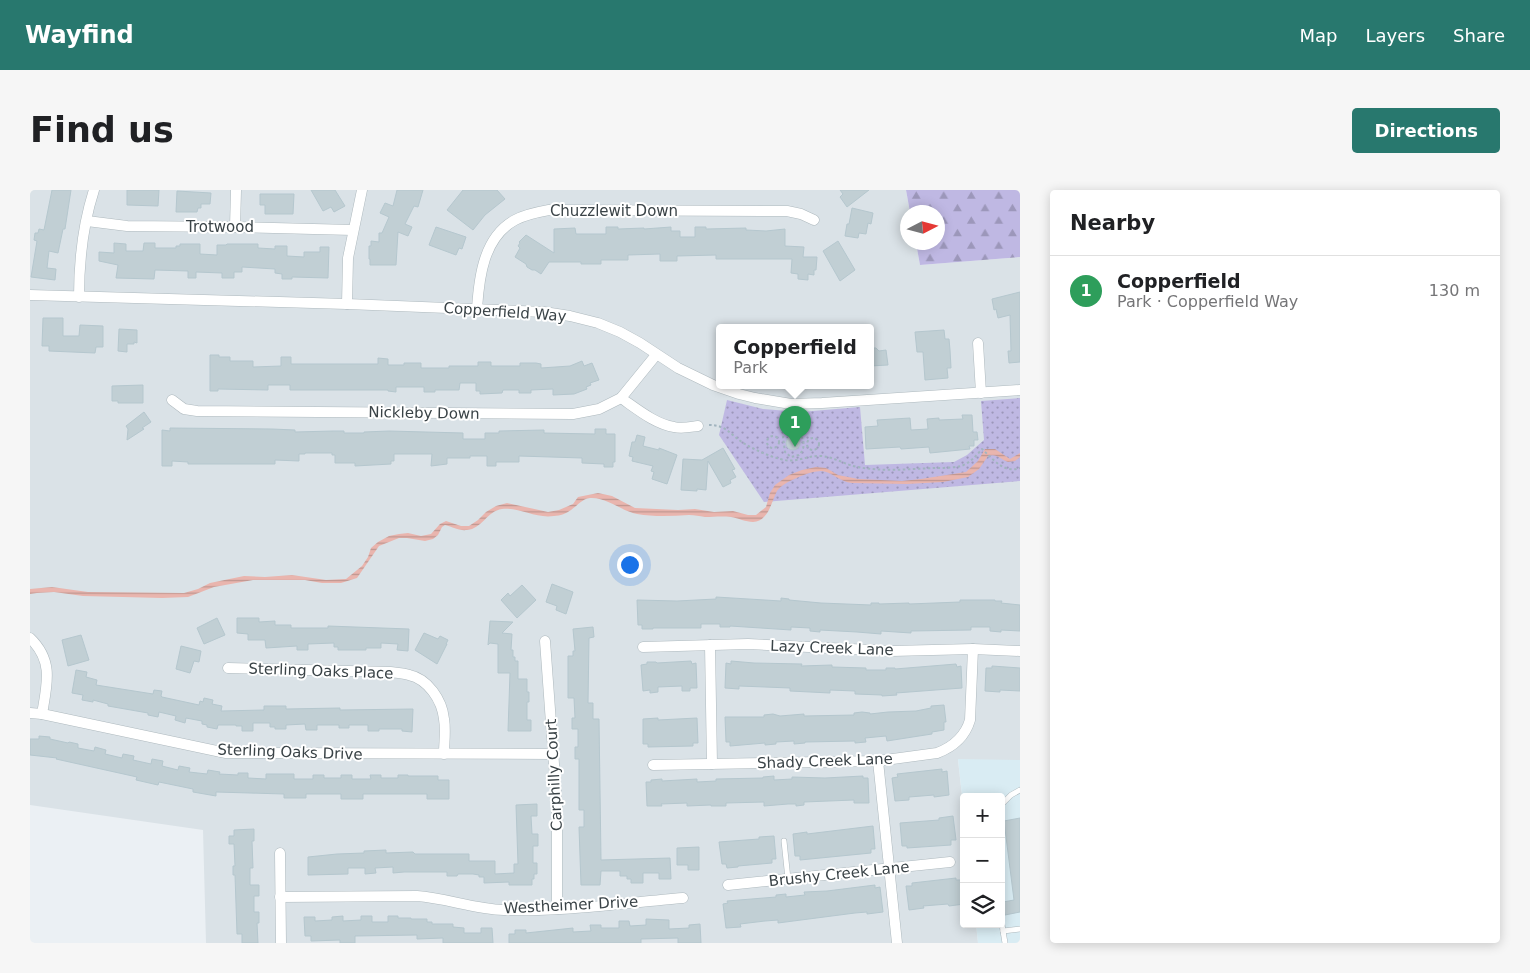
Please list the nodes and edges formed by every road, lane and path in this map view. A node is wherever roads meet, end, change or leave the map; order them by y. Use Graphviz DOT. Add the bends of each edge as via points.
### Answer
graph roads {
  1 [pos="94,190"];
  2 [pos="236,190"];
  3 [pos="362,190"];
  4 [pos="814,220"];
  5 [pos="87,221"];
  6 [pos="235,227"];
  7 [pos="353,230"];
  8 [pos="30,295"];
  9 [pos="79,297"];
  10 [pos="347,304"];
  11 [pos="477,309"];
  12 [pos="978,343"];
  13 [pos="656,355"];
  14 [pos="716,386"];
  15 [pos="725,389"];
  16 [pos="1020,390"];
  17 [pos="981,393"];
  18 [pos="621,398"];
  19 [pos="172,400"];
  20 [pos="793,404"];
  21 [pos="698,426"];
  22 [pos="792,429"];
  23 [pos="778,443"];
  24 [pos="783,444"];
  25 [pos="804,444"];
  26 [pos="807,444"];
  27 [pos="799,456"];
  28 [pos="800,460"];
  29 [pos="1020,468"];
  30 [pos="30,638"];
  31 [pos="545,641"];
  32 [pos="710,645"];
  33 [pos="643,647"];
  34 [pos="974,649"];
  35 [pos="1020,652"];
  36 [pos="228,668"];
  37 [pos="30,713"];
  38 [pos="42,714"];
  39 [pos="444,754"];
  40 [pos="554,754"];
  41 [pos="878,761"];
  42 [pos="712,764"];
  43 [pos="653,765"];
  44 [pos="1020,790"];
  45 [pos="1005,801"];
  46 [pos="784,841"];
  47 [pos="280,853"];
  48 [pos="950,862"];
  49 [pos="890,869"];
  50 [pos="788,879"];
  51 [pos="728,885"];
  52 [pos="280,897"];
  53 [pos="683,898"];
  54 [pos="557,909"];
  55 [pos="1002,928"];
  56 [pos="1020,929"];
  57 [pos="1003,932"];
  58 [pos="281,943"];
  59 [pos="897,943"];
  60 [pos="1005,943"];
  1 -- 5 [label="street"];
  2 -- 6 [label="street"];
  3 -- 7 [label="street"];
  4 -- 11 [label="street, Chuzzlewit Down" via="787,211 549,210 534,213 507,226 491,244 478,288"];
  5 -- 6 [label="street, Trotwood" via="127,226"];
  5 -- 9 [label="street" via="79,273"];
  6 -- 7 [label="street, Trotwood"];
  7 -- 10 [label="street" via="348,258"];
  8 -- 9 [label="street, Copperfield Way"];
  9 -- 10 [label="street, Copperfield Way"];
  10 -- 11 [label="street, Copperfield Way"];
  11 -- 13 [label="street, Copperfield Way" via="544,312 598,323 640,343"];
  12 -- 17 [label="street"];
  13 -- 14 [label="street, Copperfield Way"];
  13 -- 18 [label="street, Nickleby Down"];
  15 -- 20 [label="street, Copperfield Way"];
  16 -- 17 [label="street, Copperfield Way"];
  17 -- 20 [label="street, Copperfield Way"];
  18 -- 19 [label="street, Nickleby Down" via="593,411 565,415 197,411"];
  18 -- 21 [label="street" via="666,425 680,428"];
  20 -- 22 [label="path"];
  21 -- 28 [label="path" via="720,426 752,448 780,459"];
  22 -- 24 [label="path" via="785,433"];
  22 -- 25 [label="path" via="800,434"];
  23 -- 23 [label="path" via="776,437 768,439 771,448"];
  23 -- 24 [label="path"];
  24 -- 27 [label="path" via="788,456"];
  25 -- 26 [label="path"];
  25 -- 27 [label="path"];
  26 -- 26 [label="path" via="812,450 819,444 814,438"];
  27 -- 28 [label="path"];
  28 -- 29 [label="path" via="816,456 834,458 849,465 872,469 948,468 971,461 982,449 1005,468"];
  30 -- 38 [label="street" via="43,655 47,668"];
  31 -- 40 [label="street, Carphilly Court"];
  32 -- 33 [label="street, Lazy Creek Lane"];
  32 -- 34 [label="street, Lazy Creek Lane" via="892,651"];
  32 -- 42 [label="street"];
  34 -- 35 [label="street, Lazy Creek Lane"];
  34 -- 41 [label="street, Shady Creek Lane" via="970,720 961,738 937,752"];
  36 -- 39 [label="street, Sterling Oaks Place" via="390,672 418,678 433,691 442,708"];
  37 -- 38 [label="street, Sterling Oaks Drive"];
  38 -- 39 [label="street, Sterling Oaks Drive" via="226,753"];
  39 -- 40 [label="street, Sterling Oaks Drive"];
  40 -- 54 [label="street, Carphilly Court" via="558,831"];
  41 -- 42 [label="street, Shady Creek Lane"];
  41 -- 49 [label="street"];
  42 -- 43 [label="street, Shady Creek Lane"];
  44 -- 45 [label="lane"];
  46 -- 50 [label="lane"];
  47 -- 52 [label="street"];
  48 -- 49 [label="street, Brushy Creek Lane"];
  49 -- 50 [label="street, Brushy Creek Lane"];
  49 -- 59 [label="street"];
  50 -- 51 [label="street, Brushy Creek Lane"];
  52 -- 54 [label="street, Westheimer Drive" via="417,896 492,909"];
  52 -- 58 [label="street"];
  53 -- 54 [label="street, Westheimer Drive"];
  55 -- 57 [label="lane"];
  56 -- 57 [label="lane"];
  57 -- 60 [label="lane"];
}
